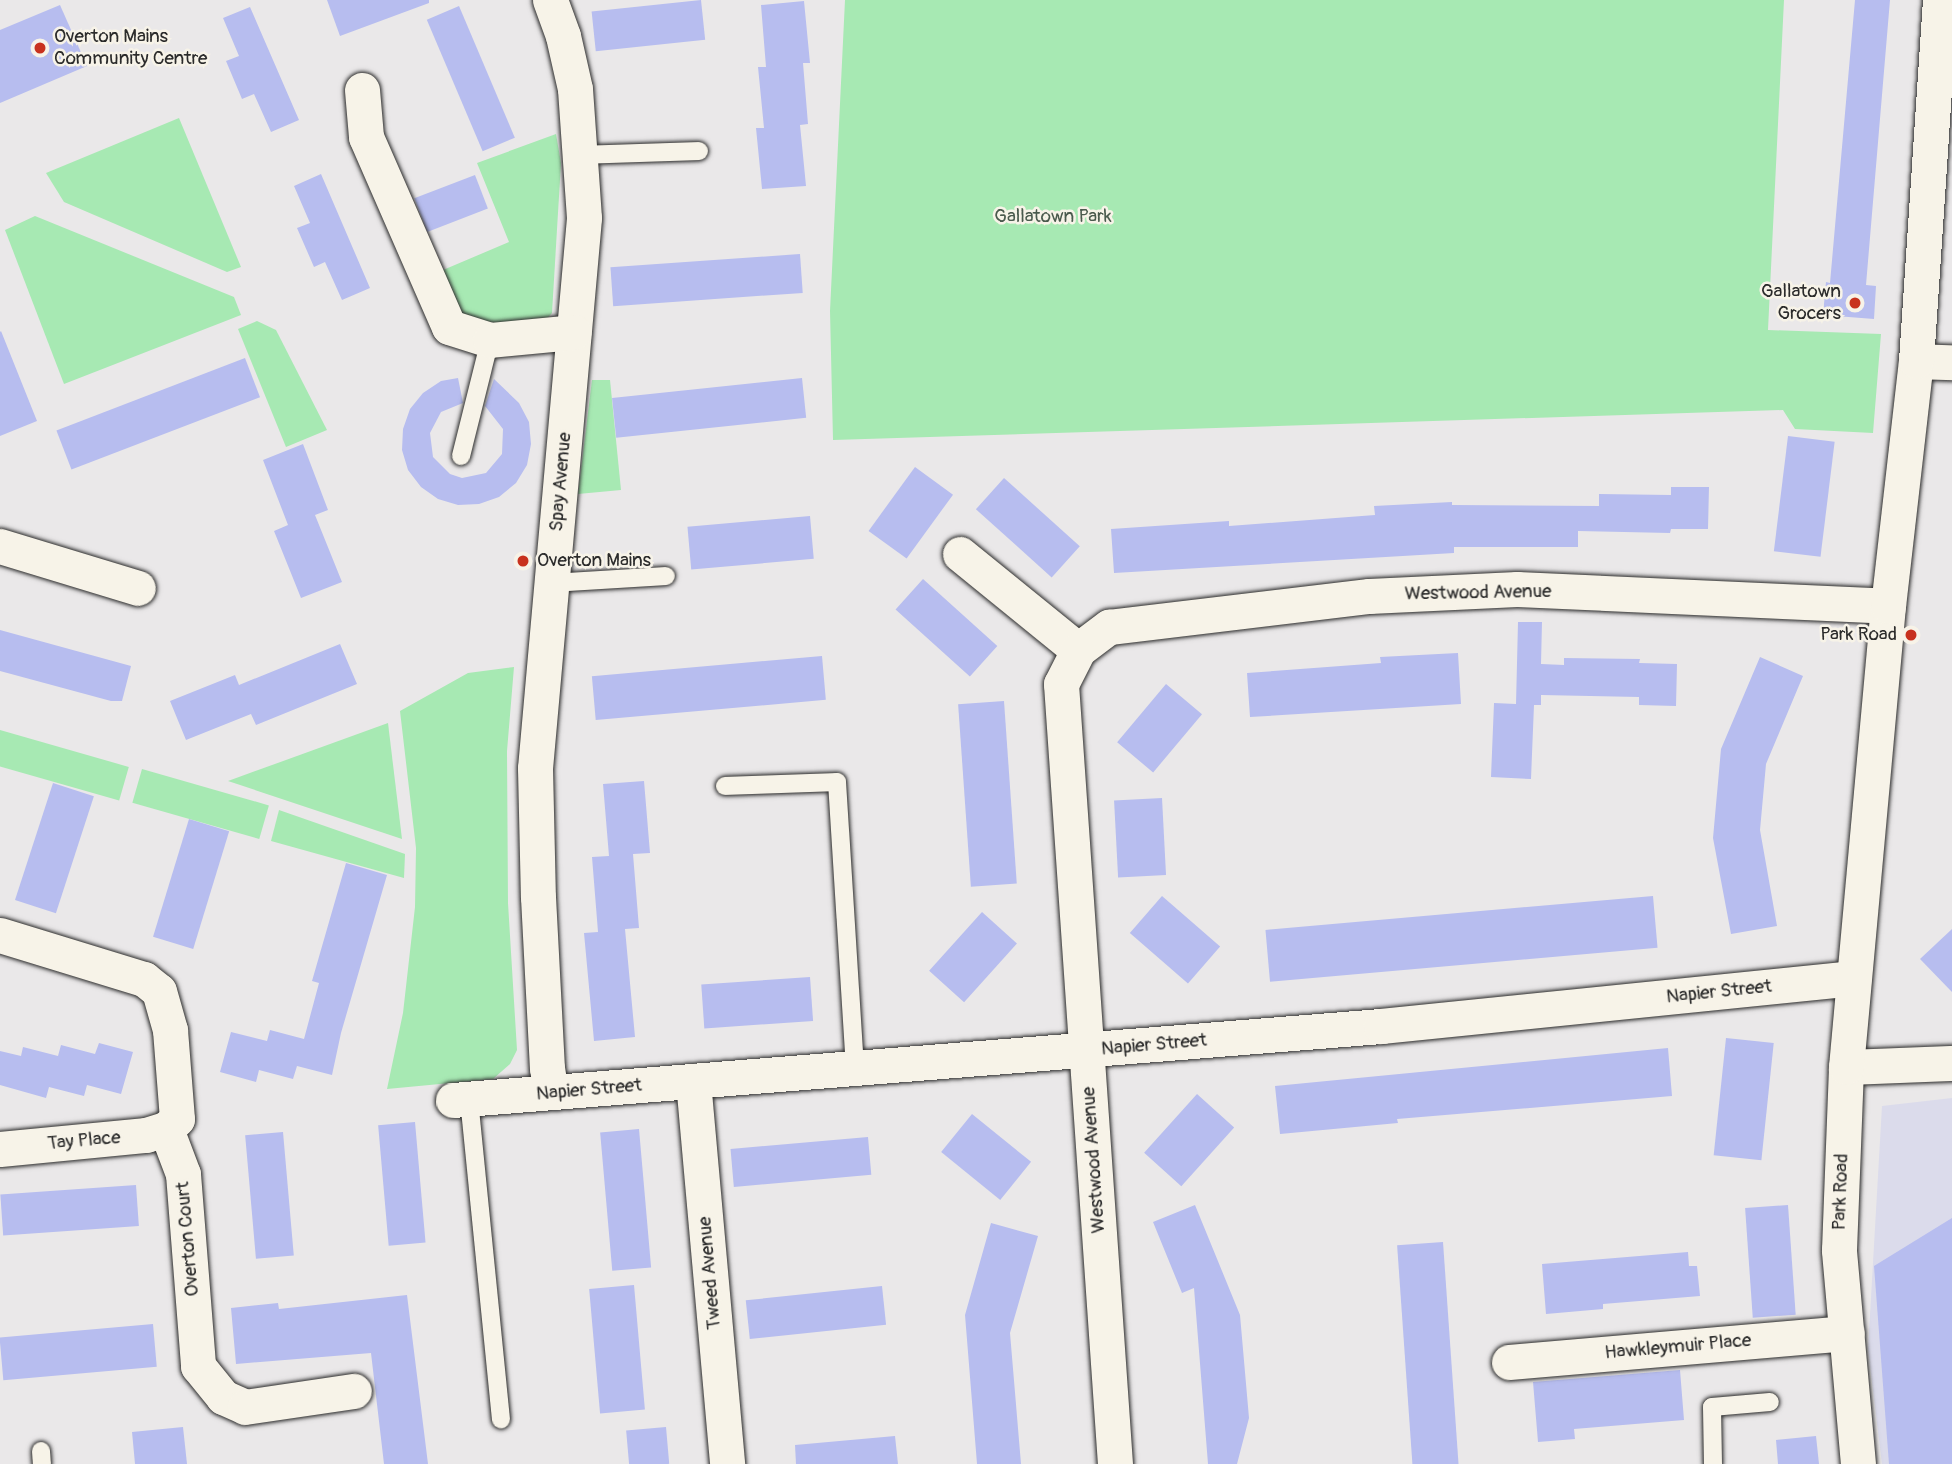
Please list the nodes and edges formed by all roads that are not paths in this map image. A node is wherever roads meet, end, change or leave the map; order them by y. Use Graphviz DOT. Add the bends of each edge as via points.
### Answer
graph roads {
  1 [pos="550,0"];
  2 [pos="1944,8"];
  3 [pos="362,90"];
  4 [pos="699,151"];
  5 [pos="580,155"];
  6 [pos="574,332"];
  7 [pos="490,340"];
  8 [pos="1916,360"];
  9 [pos="1952,362"];
  10 [pos="461,456"];
  11 [pos="0,546"];
  12 [pos="960,554"];
  13 [pos="666,576"];
  14 [pos="552,583"];
  15 [pos="138,588"];
  16 [pos="1888,606"];
  17 [pos="1078,650"];
  18 [pos="725,786"];
  19 [pos="0,935"];
  20 [pos="1854,978"];
  21 [pos="1087,1050"];
  22 [pos="1952,1063"];
  23 [pos="1846,1067"];
  24 [pos="855,1068"];
  25 [pos="693,1081"];
  26 [pos="551,1093"];
  27 [pos="461,1100"];
  28 [pos="166,1129"];
  29 [pos="0,1149"];
  30 [pos="1847,1333"];
  31 [pos="1509,1362"];
  32 [pos="354,1391"];
  33 [pos="1770,1402"];
  34 [pos="501,1419"];
  35 [pos="727,1464"];
  36 [pos="1115,1464"];
  37 [pos="1713,1464"];
  38 [pos="1858,1464"];
  1 -- 5 [label="street, Spay Avenue" via="575,89"];
  2 -- 8 [label="street, Park Road"];
  3 -- 7 [label="street" via="366,137 449,327"];
  4 -- 5 [label="lane"];
  5 -- 6 [label="street, Spay Avenue" via="584,218"];
  6 -- 7 [label="street"];
  6 -- 14 [label="street, Spay Avenue"];
  7 -- 10 [label="lane"];
  8 -- 9 [label="street"];
  8 -- 16 [label="street, Park Road"];
  11 -- 15 [label="street"];
  12 -- 17 [label="street"];
  13 -- 14 [label="lane"];
  14 -- 26 [label="street, Spay Avenue" via="535,768"];
  16 -- 17 [label="street, Westwood Avenue" via="1517,589 1369,596 1109,627"];
  16 -- 20 [label="street, Park Road"];
  17 -- 21 [label="street, Westwood Avenue" via="1061,684"];
  18 -- 24 [label="lane" via="837,782"];
  19 -- 28 [label="street" via="144,979 159,991 170,1030 177,1119"];
  20 -- 21 [label="street, Napier Street" via="1381,1026"];
  20 -- 23 [label="street, Park Road"];
  21 -- 24 [label="street, Napier Street"];
  21 -- 36 [label="street, Westwood Avenue"];
  22 -- 23 [label="street"];
  23 -- 30 [label="street, Park Road" via="1839,1250"];
  24 -- 25 [label="street, Napier Street"];
  25 -- 26 [label="street, Napier Street"];
  25 -- 35 [label="street, Tweed Avenue"];
  26 -- 27 [label="street, Napier Street"];
  27 -- 34 [label="lane"];
  28 -- 29 [label="street, Tay Place" via="146,1135"];
  28 -- 32 [label="street, Overton Court" via="183,1174 198,1367 223,1397 245,1407"];
  30 -- 31 [label="street, Hawkleymuir Place"];
  30 -- 38 [label="street, Park Road"];
  33 -- 37 [label="lane" via="1712,1407"];
}
